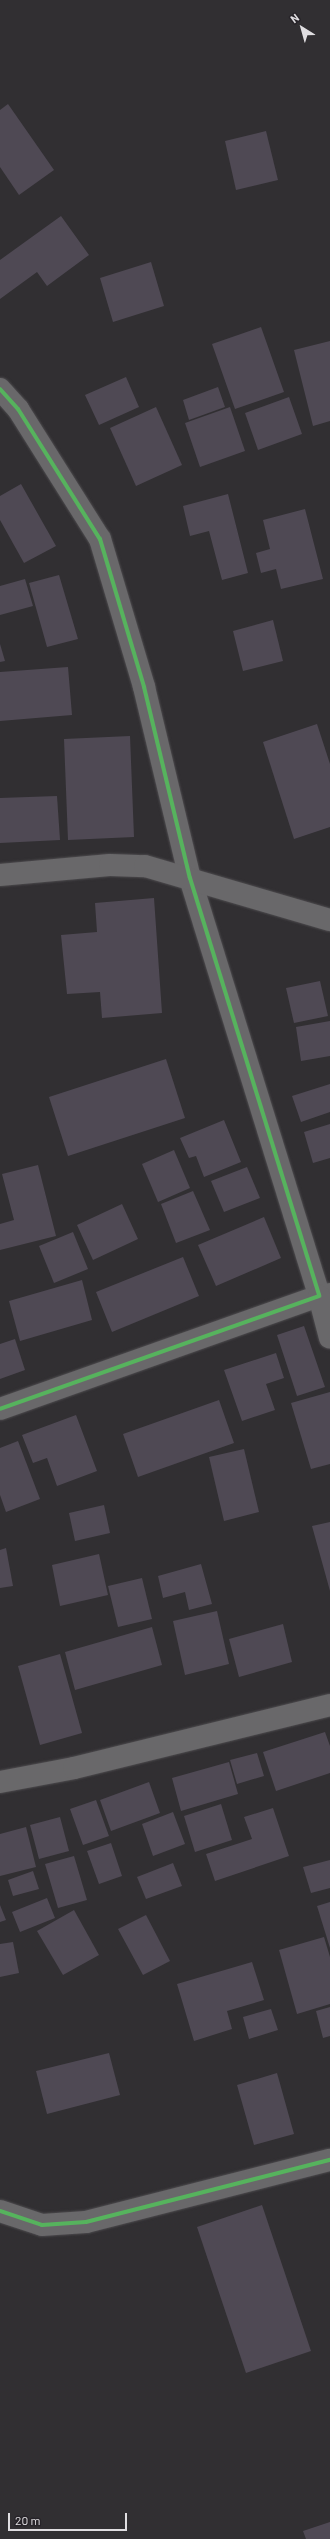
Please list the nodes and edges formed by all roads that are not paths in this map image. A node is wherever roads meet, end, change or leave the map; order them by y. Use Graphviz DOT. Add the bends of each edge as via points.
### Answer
graph roads {
  1 [pos="0,389"];
  2 [pos="0,875"];
  3 [pos="190,878"];
  4 [pos="330,920"];
  5 [pos="324,1295"];
  6 [pos="330,1338"];
  7 [pos="0,1409"];
  8 [pos="330,1705"];
  9 [pos="0,1782"];
  10 [pos="330,2160"];
  11 [pos="0,2212"];
  1 -- 3 [label="street" via="18,409 100,539 144,687"];
  2 -- 3 [label="street" via="110,864 145,866"];
  3 -- 4 [label="street"];
  3 -- 5 [label="street"];
  5 -- 6 [label="street"];
  5 -- 7 [label="street"];
  8 -- 9 [label="street" via="74,1768"];
  10 -- 11 [label="street" via="86,2222 42,2225"];
}
